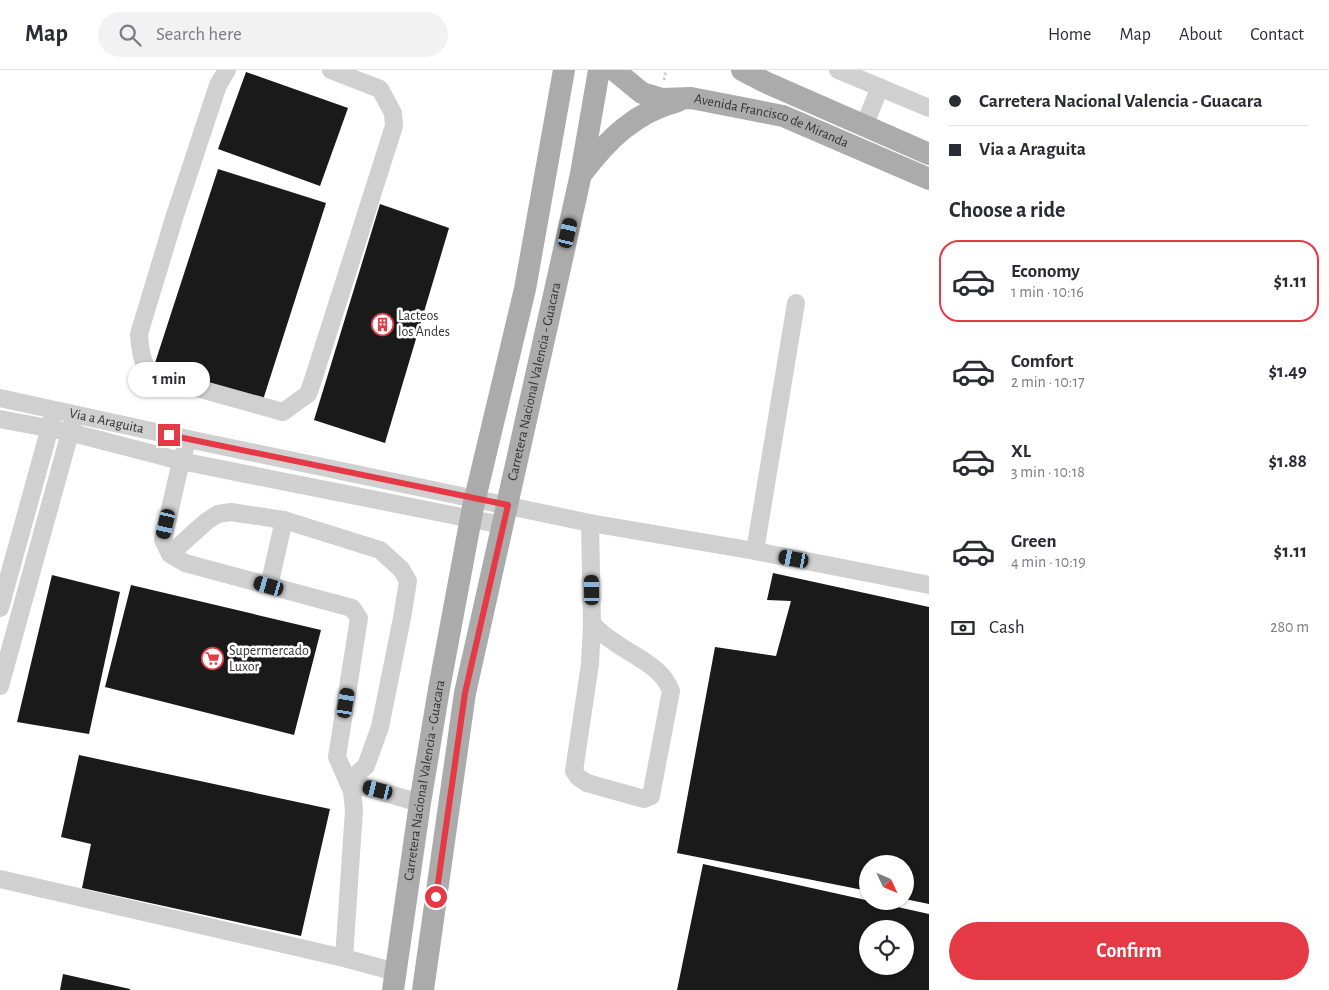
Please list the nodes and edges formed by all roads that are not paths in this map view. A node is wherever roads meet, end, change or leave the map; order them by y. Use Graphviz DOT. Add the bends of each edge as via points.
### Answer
graph roads {
  1 [pos="227,70"];
  2 [pos="331,70"];
  3 [pos="564,70"];
  4 [pos="599,70"];
  5 [pos="614,70"];
  6 [pos="742,70"];
  7 [pos="838,70"];
  8 [pos="880,87"];
  9 [pos="691,98"];
  10 [pos="929,108"];
  11 [pos="864,126"];
  12 [pos="929,154"];
  13 [pos="581,174"];
  14 [pos="929,179"];
  15 [pos="796,303"];
  16 [pos="0,398"];
  17 [pos="55,410"];
  18 [pos="76,414"];
  19 [pos="0,419"];
  20 [pos="49,430"];
  21 [pos="69,432"];
  22 [pos="188,439"];
  23 [pos="181,460"];
  24 [pos="473,509"];
  25 [pos="505,515"];
  26 [pos="284,520"];
  27 [pos="590,523"];
  28 [pos="755,552"];
  29 [pos="170,554"];
  30 [pos="929,584"];
  31 [pos="269,586"];
  32 [pos="0,608"];
  33 [pos="592,624"];
  34 [pos="0,686"];
  35 [pos="348,782"];
  36 [pos="420,803"];
  37 [pos="0,879"];
  38 [pos="344,958"];
  39 [pos="395,981"];
  40 [pos="423,990"];
  1 -- 2 [label="street" via="218,85 175,215 138,334 140,348 143,364 150,375 283,412 308,394 314,380 394,126 393,114 380,89"];
  3 -- 24 [label="main road, Carretera Nacional Valencia - Guacara" via="525,289"];
  4 -- 13 [label="main road, Carretera Nacional Valencia - Guacara"];
  5 -- 9 [label="main road, Avenida Francisco de Miranda" via="642,93 662,99"];
  6 -- 11 [label="main road, Avenida Francisco de Miranda"];
  7 -- 8 [label="street"];
  8 -- 10 [label="street"];
  8 -- 11 [label="street"];
  9 -- 13 [label="main road" via="660,106 626,126 607,142"];
  9 -- 14 [label="main road, Avenida Francisco de Miranda" via="783,116"];
  11 -- 12 [label="main road, Avenida Francisco de Miranda"];
  13 -- 25 [label="main road, Carretera Nacional Valencia - Guacara"];
  15 -- 28 [label="street"];
  16 -- 17 [label="street, Via a Araguita"];
  17 -- 18 [label="street, Via a Araguita"];
  17 -- 20 [label="street"];
  18 -- 21 [label="street"];
  18 -- 22 [label="street, Via a Araguita"];
  19 -- 20 [label="street, Via a Araguita"];
  20 -- 21 [label="street, Via a Araguita"];
  20 -- 32 [label="street"];
  21 -- 23 [label="street, Via a Araguita"];
  21 -- 34 [label="street"];
  22 -- 23 [label="street"];
  22 -- 24 [label="street, Via a Araguita"];
  23 -- 24 [label="street, Via a Araguita"];
  23 -- 29 [label="street" via="163,540"];
  24 -- 25 [label="street, Via a Araguita"];
  24 -- 36 [label="main road, Carretera Nacional Valencia - Guacara"];
  25 -- 27 [label="street, Via a Araguita"];
  25 -- 40 [label="main road, Carretera Nacional Valencia - Guacara" via="465,693"];
  26 -- 29 [label="street" via="231,512 218,514"];
  26 -- 31 [label="street"];
  26 -- 35 [label="street" via="380,550 401,569 408,582 380,727 366,766"];
  27 -- 28 [label="street, Via a Araguita"];
  27 -- 33 [label="street"];
  28 -- 30 [label="street, Via a Araguita"];
  29 -- 31 [label="street" via="184,563"];
  31 -- 35 [label="street" via="352,608 359,618 337,758"];
  33 -- 33 [label="street" via="590,664 574,771 587,783 644,799 651,796 672,691 668,681 648,664"];
  35 -- 36 [label="street"];
  35 -- 38 [label="street" via="354,810"];
  36 -- 39 [label="main road, Carretera Nacional Valencia - Guacara"];
  37 -- 38 [label="street"];
  38 -- 39 [label="street"];
}
